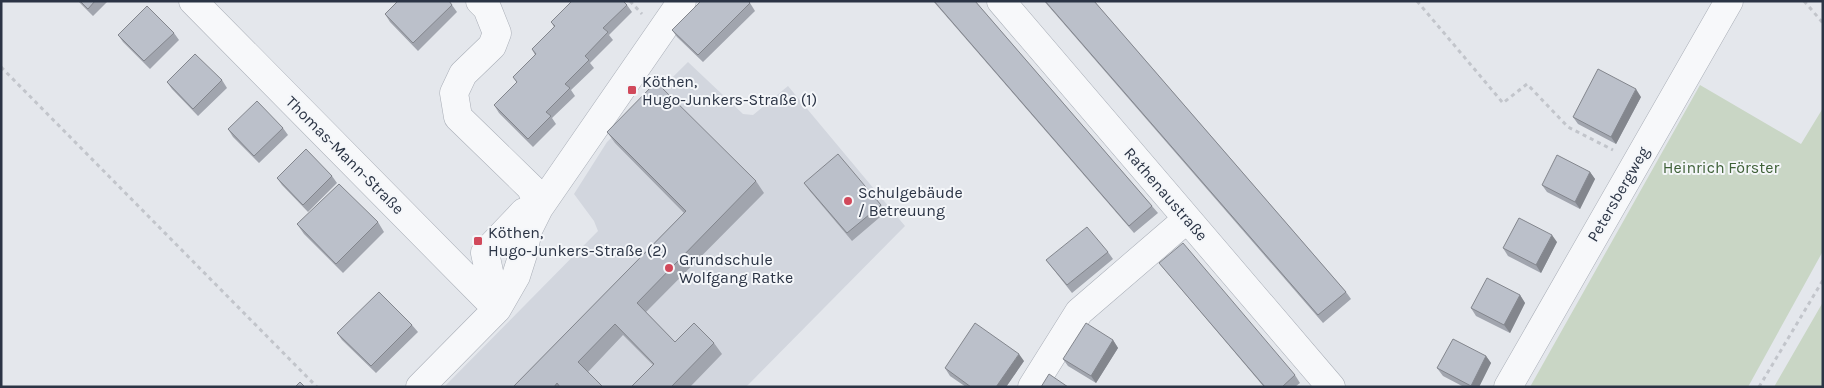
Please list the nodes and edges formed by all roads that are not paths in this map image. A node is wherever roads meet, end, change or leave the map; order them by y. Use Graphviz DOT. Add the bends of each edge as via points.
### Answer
graph roads {
  1 [pos="193,1"];
  2 [pos="480,1"];
  3 [pos="682,1"];
  4 [pos="1000,1"];
  5 [pos="1729,1"];
  6 [pos="539,208"];
  7 [pos="1187,219"];
  8 [pos="497,309"];
  9 [pos="420,387"];
  10 [pos="1032,387"];
  11 [pos="1331,387"];
  12 [pos="1508,387"];
  1 -- 8 [label="street, Thomas-Mann-Straße"];
  2 -- 6 [label="street" via="487,8 497,33 492,46 463,74 454,93 458,117 531,188"];
  3 -- 6 [label="street"];
  4 -- 7 [label="street, Rathenaustraße"];
  5 -- 12 [label="street, Petersbergweg"];
  6 -- 8 [label="street" via="528,230 516,276"];
  6 -- 8 [label="street" via="524,212 485,253"];
  7 -- 10 [label="street" via="1080,312"];
  7 -- 11 [label="street, Rathenaustraße"];
  8 -- 9 [label="street"];
}
